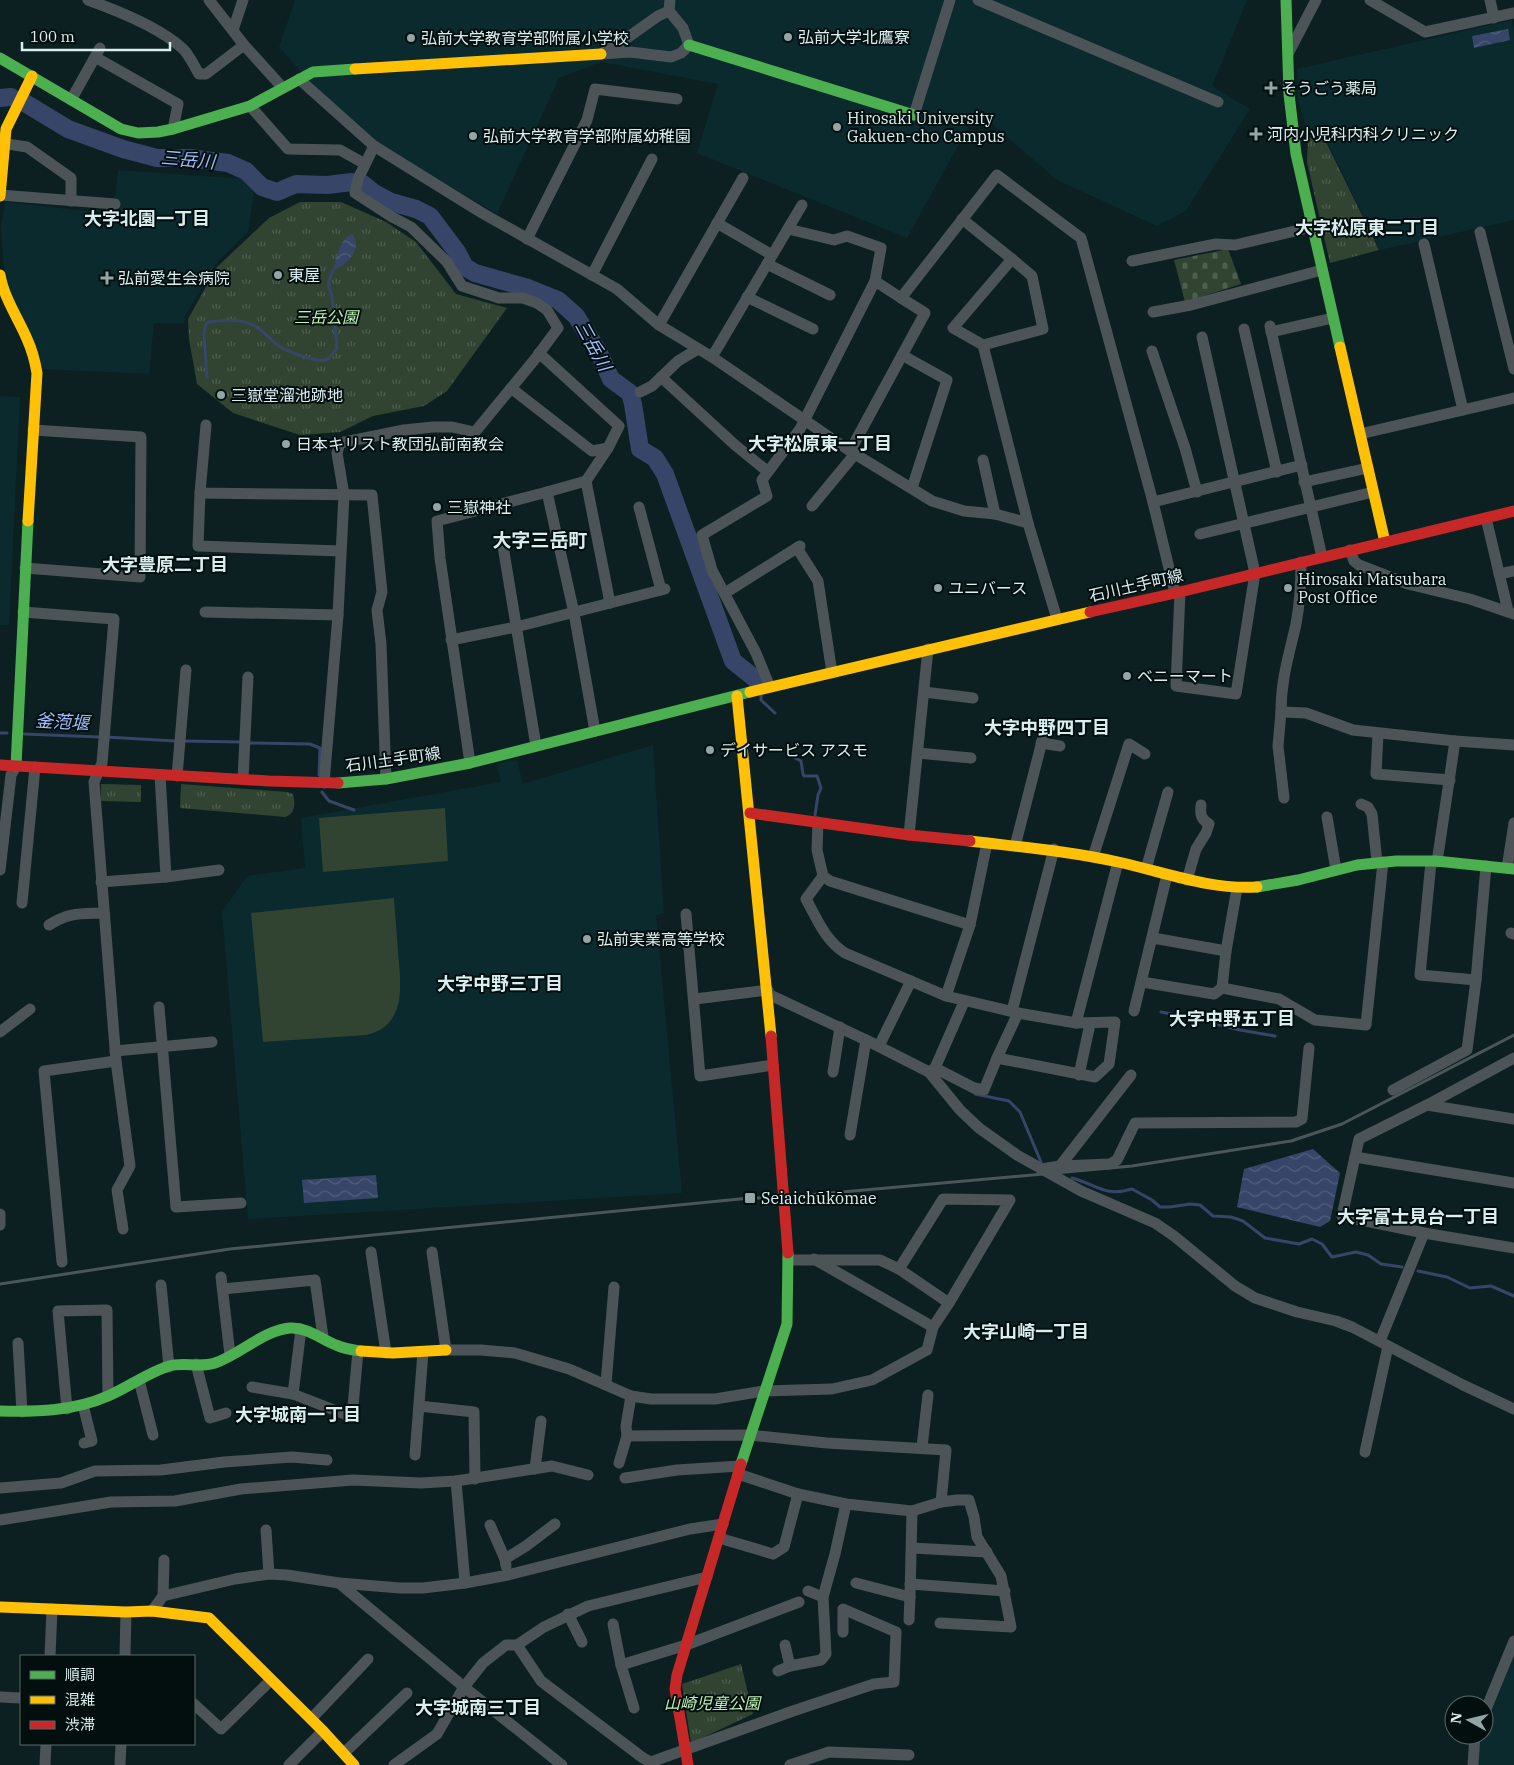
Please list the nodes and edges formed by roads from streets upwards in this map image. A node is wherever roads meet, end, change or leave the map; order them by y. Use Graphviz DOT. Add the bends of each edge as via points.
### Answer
graph roads {
  1 [pos="88,0"];
  2 [pos="209,0"];
  3 [pos="243,0"];
  4 [pos="950,0"];
  5 [pos="978,0"];
  6 [pos="1286,0"];
  7 [pos="1316,0"];
  8 [pos="1370,0"];
  9 [pos="1490,0"];
  10 [pos="110,3"];
  11 [pos="670,6"];
  12 [pos="1514,13"];
  13 [pos="1494,18"];
  14 [pos="233,30"];
  15 [pos="244,45"];
  16 [pos="689,45"];
  17 [pos="601,54"];
  18 [pos="1287,55"];
  19 [pos="0,58"];
  20 [pos="32,76"];
  21 [pos="299,79"];
  22 [pos="282,87"];
  23 [pos="677,99"];
  24 [pos="71,100"];
  25 [pos="1218,102"];
  26 [pos="250,106"];
  27 [pos="173,129"];
  28 [pos="2,143"];
  29 [pos="374,146"];
  30 [pos="652,158"];
  31 [pos="366,164"];
  32 [pos="743,178"];
  33 [pos="0,195"];
  34 [pos="72,202"];
  35 [pos="115,204"];
  36 [pos="802,205"];
  37 [pos="962,219"];
  38 [pos="717,223"];
  39 [pos="1312,227"];
  40 [pos="788,229"];
  41 [pos="1480,232"];
  42 [pos="527,239"];
  43 [pos="1424,244"];
  44 [pos="770,259"];
  45 [pos="1012,259"];
  46 [pos="1132,261"];
  47 [pos="1322,270"];
  48 [pos="0,275"];
  49 [pos="592,275"];
  50 [pos="875,282"];
  51 [pos="830,295"];
  52 [pos="747,297"];
  53 [pos="901,298"];
  54 [pos="1153,312"];
  55 [pos="1333,318"];
  56 [pos="659,325"];
  57 [pos="813,329"];
  58 [pos="1244,329"];
  59 [pos="1202,337"];
  60 [pos="983,345"];
  61 [pos="698,349"];
  62 [pos="1152,351"];
  63 [pos="539,353"];
  64 [pos="902,355"];
  65 [pos="712,357"];
  66 [pos="1514,369"];
  67 [pos="661,376"];
  68 [pos="511,388"];
  69 [pos="640,392"];
  70 [pos="1514,398"];
  71 [pos="1463,410"];
  72 [pos="804,419"];
  73 [pos="206,425"];
  74 [pos="33,430"];
  75 [pos="1360,434"];
  76 [pos="608,448"];
  77 [pos="853,452"];
  78 [pos="983,460"];
  79 [pos="1302,465"];
  80 [pos="1368,468"];
  81 [pos="767,471"];
  82 [pos="1277,472"];
  83 [pos="586,481"];
  84 [pos="1235,482"];
  85 [pos="1304,482"];
  86 [pos="912,488"];
  87 [pos="547,492"];
  88 [pos="1197,492"];
  89 [pos="1373,492"];
  90 [pos="200,493"];
  91 [pos="344,495"];
  92 [pos="1153,502"];
  93 [pos="812,506"];
  94 [pos="639,507"];
  95 [pos="1310,508"];
  96 [pos="1514,511"];
  97 [pos="995,514"];
  98 [pos="1486,518"];
  99 [pos="1028,523"];
  100 [pos="1244,523"];
  101 [pos="1200,534"];
  102 [pos="502,540"];
  103 [pos="1385,542"];
  104 [pos="1350,550"];
  105 [pos="340,551"];
  106 [pos="1322,557"];
  107 [pos="1301,562"];
  108 [pos="25,568"];
  109 [pos="1514,571"];
  110 [pos="1255,573"];
  111 [pos="1499,574"];
  112 [pos="1178,592"];
  113 [pos="725,593"];
  114 [pos="610,604"];
  115 [pos="23,612"];
  116 [pos="205,612"];
  117 [pos="1511,612"];
  118 [pos="574,613"];
  119 [pos="338,615"];
  120 [pos="1057,619"];
  121 [pos="516,627"];
  122 [pos="451,640"];
  123 [pos="928,649"];
  124 [pos="186,670"];
  125 [pos="832,673"];
  126 [pos="248,677"];
  127 [pos="768,688"];
  128 [pos="924,692"];
  129 [pos="737,696"];
  130 [pos="973,698"];
  131 [pos="1281,712"];
  132 [pos="1046,726"];
  133 [pos="595,731"];
  134 [pos="1378,734"];
  135 [pos="1455,741"];
  136 [pos="1041,744"];
  137 [pos="1514,745"];
  138 [pos="536,746"];
  139 [pos="1060,746"];
  140 [pos="918,753"];
  141 [pos="1145,754"];
  142 [pos="971,758"];
  143 [pos="470,762"];
  144 [pos="0,765"];
  145 [pos="16,766"];
  146 [pos="35,767"];
  147 [pos="99,771"];
  148 [pos="160,775"];
  149 [pos="176,776"];
  150 [pos="243,779"];
  151 [pos="386,780"];
  152 [pos="1450,780"];
  153 [pos="324,783"];
  154 [pos="1168,792"];
  155 [pos="1284,798"];
  156 [pos="1362,804"];
  157 [pos="1201,805"];
  158 [pos="750,813"];
  159 [pos="1327,817"];
  160 [pos="818,822"];
  161 [pos="1514,828"];
  162 [pos="909,834"];
  163 [pos="987,843"];
  164 [pos="1015,846"];
  165 [pos="1054,849"];
  166 [pos="1092,857"];
  167 [pos="1118,862"];
  168 [pos="1380,862"];
  169 [pos="1434,862"];
  170 [pos="1486,866"];
  171 [pos="1511,868"];
  172 [pos="1146,869"];
  173 [pos="0,870"];
  174 [pos="219,870"];
  175 [pos="1336,870"];
  176 [pos="1167,875"];
  177 [pos="823,876"];
  178 [pos="166,877"];
  179 [pos="1186,880"];
  180 [pos="101,882"];
  181 [pos="1237,888"];
  182 [pos="22,903"];
  183 [pos="104,913"];
  184 [pos="686,914"];
  185 [pos="49,925"];
  186 [pos="970,925"];
  187 [pos="1153,938"];
  188 [pos="1226,951"];
  189 [pos="1476,980"];
  190 [pos="910,981"];
  191 [pos="1142,982"];
  192 [pos="1222,988"];
  193 [pos="768,992"];
  194 [pos="946,996"];
  195 [pos="695,999"];
  196 [pos="964,1002"];
  197 [pos="159,1007"];
  198 [pos="30,1009"];
  199 [pos="1134,1011"];
  200 [pos="1015,1012"];
  201 [pos="1076,1023"];
  202 [pos="1090,1024"];
  203 [pos="840,1027"];
  204 [pos="0,1032"];
  205 [pos="866,1040"];
  206 [pos="212,1042"];
  207 [pos="162,1046"];
  208 [pos="879,1046"];
  209 [pos="1309,1048"];
  210 [pos="116,1056"];
  211 [pos="997,1058"];
  212 [pos="1514,1058"];
  213 [pos="773,1065"];
  214 [pos="932,1070"];
  215 [pos="833,1072"];
  216 [pos="1079,1075"];
  217 [pos="1131,1075"];
  218 [pos="1393,1090"];
  219 [pos="1427,1106"];
  220 [pos="1514,1119"];
  221 [pos="850,1135"];
  222 [pos="1355,1157"];
  223 [pos="1060,1166"];
  224 [pos="1040,1169"];
  225 [pos="1514,1183"];
  226 [pos="241,1203"];
  227 [pos="0,1214"];
  228 [pos="0,1225"];
  229 [pos="122,1229"];
  230 [pos="1424,1233"];
  231 [pos="1514,1248"];
  232 [pos="371,1252"];
  233 [pos="432,1252"];
  234 [pos="814,1259"];
  235 [pos="788,1260"];
  236 [pos="62,1262"];
  237 [pos="899,1269"];
  238 [pos="221,1277"];
  239 [pos="161,1285"];
  240 [pos="614,1287"];
  241 [pos="223,1289"];
  242 [pos="949,1304"];
  243 [pos="933,1326"];
  244 [pos="301,1329"];
  245 [pos="323,1337"];
  246 [pos="18,1344"];
  247 [pos="1384,1344"];
  248 [pos="446,1350"];
  249 [pos="358,1351"];
  250 [pos="423,1352"];
  251 [pos="386,1353"];
  252 [pos="230,1355"];
  253 [pos="196,1364"];
  254 [pos="169,1366"];
  255 [pos="139,1380"];
  256 [pos="606,1384"];
  257 [pos="252,1387"];
  258 [pos="764,1391"];
  259 [pos="293,1394"];
  260 [pos="928,1395"];
  261 [pos="108,1396"];
  262 [pos="631,1396"];
  263 [pos="84,1405"];
  264 [pos="419,1406"];
  265 [pos="67,1408"];
  266 [pos="1514,1409"];
  267 [pos="0,1411"];
  268 [pos="22,1412"];
  269 [pos="226,1413"];
  270 [pos="541,1421"];
  271 [pos="153,1435"];
  272 [pos="750,1435"];
  273 [pos="627,1436"];
  274 [pos="84,1443"];
  275 [pos="922,1447"];
  276 [pos="1364,1452"];
  277 [pos="415,1455"];
  278 [pos="327,1460"];
  279 [pos="619,1463"];
  280 [pos="535,1468"];
  281 [pos="739,1470"];
  282 [pos="588,1475"];
  283 [pos="625,1478"];
  284 [pos="475,1479"];
  285 [pos="456,1481"];
  286 [pos="0,1488"];
  287 [pos="798,1494"];
  288 [pos="941,1502"];
  289 [pos="846,1504"];
  290 [pos="912,1512"];
  291 [pos="0,1520"];
  292 [pos="555,1524"];
  293 [pos="723,1524"];
  294 [pos="490,1525"];
  295 [pos="266,1530"];
  296 [pos="719,1538"];
  297 [pos="912,1548"];
  298 [pos="986,1552"];
  299 [pos="505,1558"];
  300 [pos="164,1560"];
  301 [pos="269,1574"];
  302 [pos="508,1575"];
  303 [pos="707,1577"];
  304 [pos="339,1583"];
  305 [pos="465,1583"];
  306 [pos="856,1583"];
  307 [pos="910,1584"];
  308 [pos="808,1591"];
  309 [pos="1005,1591"];
  310 [pos="163,1596"];
  311 [pos="823,1597"];
  312 [pos="910,1597"];
  313 [pos="798,1602"];
  314 [pos="0,1607"];
  315 [pos="52,1609"];
  316 [pos="152,1611"];
  317 [pos="126,1612"];
  318 [pos="568,1614"];
  319 [pos="909,1620"];
  320 [pos="940,1623"];
  321 [pos="613,1624"];
  322 [pos="843,1632"];
  323 [pos="1514,1641"];
  324 [pos="582,1642"];
  325 [pos="517,1645"];
  326 [pos="686,1645"];
  327 [pos="785,1645"];
  328 [pos="50,1655"];
  329 [pos="125,1655"];
  330 [pos="368,1659"];
  331 [pos="622,1665"];
  332 [pos="790,1666"];
  333 [pos="778,1671"];
  334 [pos="272,1680"];
  335 [pos="464,1687"];
  336 [pos="407,1693"];
  337 [pos="1492,1695"];
  338 [pos="0,1697"];
  339 [pos="20,1698"];
  340 [pos="195,1705"];
  341 [pos="634,1708"];
  342 [pos="311,1719"];
  343 [pos="323,1730"];
  344 [pos="46,1745"];
  345 [pos="121,1745"];
  346 [pos="1474,1745"];
  347 [pos="685,1750"];
  348 [pos="344,1753"];
  349 [pos="910,1755"];
  350 [pos="45,1765"];
  351 [pos="120,1765"];
  352 [pos="289,1765"];
  353 [pos="354,1765"];
  354 [pos="394,1765"];
  355 [pos="562,1765"];
  356 [pos="688,1765"];
  357 [pos="790,1765"];
  358 [pos="1473,1765"];
  1 -- 10 [label="street"];
  2 -- 14 [label="street"];
  3 -- 14 [label="street"];
  4 -- 16 [label="street" via="914,115"];
  5 -- 25 [label="street"];
  6 -- 18 [label="street"];
  7 -- 18 [label="street"];
  8 -- 13 [label="street" via="1425,32"];
  9 -- 13 [label="street"];
  10 -- 15 [label="street" via="184,48 199,74 206,74"];
  11 -- 16 [label="street"];
  11 -- 17 [label="street"];
  12 -- 13 [label="street"];
  14 -- 15 [label="street"];
  15 -- 22 [label="street"];
  16 -- 17 [label="street" via="671,57 630,52"];
  17 -- 21 [label="street" via="313,72"];
  18 -- 39 [label="street" via="1292,126"];
  19 -- 20 [label="street"];
  20 -- 24 [label="street"];
  20 -- 28 [label="street"];
  21 -- 22 [label="street"];
  21 -- 29 [label="street"];
  22 -- 26 [label="street"];
  23 -- 42 [label="street" via="595,89 587,120"];
  24 -- 27 [label="street" via="121,129 158,132"];
  24 -- 27 [label="street" via="97,52 178,104"];
  26 -- 27 [label="street"];
  26 -- 31 [label="street" via="288,149 340,150"];
  28 -- 33 [label="street"];
  28 -- 34 [label="street" via="27,147 72,178"];
  29 -- 31 [label="street"];
  29 -- 42 [label="street"];
  30 -- 49 [label="street"];
  31 -- 63 [label="street" via="355,193 411,227 447,262 462,286 499,298 523,298 547,310 558,328"];
  32 -- 38 [label="street"];
  33 -- 34 [label="street"];
  34 -- 35 [label="street"];
  36 -- 40 [label="street"];
  37 -- 45 [label="street"];
  37 -- 53 [label="street"];
  37 -- 92 [label="street" via="997,175 1081,238"];
  38 -- 44 [label="street"];
  38 -- 56 [label="street"];
  39 -- 46 [label="street" via="1235,245 1216,244"];
  39 -- 47 [label="street"];
  40 -- 44 [label="street"];
  40 -- 50 [label="street" via="834,240 846,236 881,248"];
  41 -- 66 [label="street"];
  42 -- 49 [label="street"];
  43 -- 71 [label="street"];
  44 -- 51 [label="street"];
  44 -- 52 [label="street"];
  45 -- 60 [label="street" via="953,328"];
  45 -- 60 [label="street" via="1032,276 1043,330"];
  47 -- 54 [label="street"];
  47 -- 55 [label="street"];
  48 -- 74 [label="street" via="2,287 34,357 37,373"];
  49 -- 56 [label="street" via="617,289"];
  50 -- 53 [label="street"];
  50 -- 72 [label="street"];
  52 -- 57 [label="street"];
  52 -- 65 [label="street"];
  53 -- 64 [label="street" via="925,313"];
  55 -- 75 [label="street"];
  55 -- 79 [label="street" via="1271,329"];
  56 -- 61 [label="street"];
  58 -- 82 [label="street"];
  59 -- 84 [label="street"];
  60 -- 99 [label="street"];
  61 -- 65 [label="street"];
  61 -- 67 [label="street"];
  62 -- 88 [label="street"];
  63 -- 68 [label="street"];
  63 -- 76 [label="street" via="619,426"];
  64 -- 77 [label="street"];
  64 -- 86 [label="street" via="947,380"];
  65 -- 72 [label="street"];
  67 -- 69 [label="street"];
  67 -- 81 [label="street"];
  68 -- 76 [label="street" via="592,451"];
  68 -- 91 [label="street" via="475,432 434,427 340,443 337,453"];
  70 -- 71 [label="street"];
  71 -- 75 [label="street"];
  72 -- 77 [label="street"];
  72 -- 81 [label="street" via="800,429"];
  73 -- 90 [label="street"];
  74 -- 108 [label="street"];
  74 -- 108 [label="street" via="141,437 140,577"];
  75 -- 80 [label="street"];
  76 -- 83 [label="street"];
  77 -- 86 [label="street"];
  77 -- 93 [label="street"];
  78 -- 97 [label="street"];
  79 -- 82 [label="street"];
  79 -- 85 [label="street"];
  80 -- 85 [label="street"];
  80 -- 89 [label="street"];
  81 -- 113 [label="street" via="762,480 767,496 702,535 712,570"];
  82 -- 84 [label="street"];
  83 -- 87 [label="street"];
  83 -- 114 [label="street"];
  84 -- 88 [label="street"];
  84 -- 100 [label="street"];
  85 -- 95 [label="street"];
  86 -- 97 [label="street" via="932,501"];
  87 -- 118 [label="street"];
  87 -- 122 [label="street" via="437,521"];
  88 -- 92 [label="street"];
  89 -- 95 [label="street"];
  89 -- 103 [label="street"];
  90 -- 91 [label="street"];
  90 -- 105 [label="street" via="198,546"];
  91 -- 105 [label="street"];
  91 -- 151 [label="street" via="372,495 382,592 377,610"];
  92 -- 112 [label="street"];
  94 -- 114 [label="street" via="663,590"];
  95 -- 100 [label="street"];
  95 -- 106 [label="street"];
  96 -- 98 [label="street, 石川土手町線"];
  97 -- 99 [label="street"];
  98 -- 103 [label="street, 石川土手町線"];
  98 -- 111 [label="street"];
  99 -- 120 [label="street"];
  100 -- 101 [label="street"];
  100 -- 110 [label="street"];
  102 -- 121 [label="street"];
  103 -- 104 [label="street, 石川土手町線"];
  104 -- 106 [label="street, 石川土手町線"];
  104 -- 117 [label="street" via="1359,565 1408,584"];
  105 -- 119 [label="street"];
  106 -- 107 [label="street, 石川土手町線"];
  107 -- 110 [label="street, 石川土手町線"];
  107 -- 131 [label="street" via="1301,589 1283,676"];
  108 -- 115 [label="street"];
  109 -- 111 [label="street"];
  110 -- 112 [label="street, 石川土手町線"];
  110 -- 112 [label="street" via="1236,694 1176,686"];
  111 -- 117 [label="street"];
  112 -- 120 [label="street, 石川土手町線"];
  113 -- 125 [label="street" via="799,547 818,580"];
  113 -- 127 [label="street" via="756,653"];
  114 -- 118 [label="street"];
  115 -- 145 [label="street"];
  115 -- 147 [label="street" via="114,619"];
  116 -- 119 [label="street"];
  118 -- 121 [label="street"];
  118 -- 133 [label="street"];
  119 -- 153 [label="street"];
  120 -- 123 [label="street, 石川土手町線"];
  121 -- 122 [label="street"];
  121 -- 138 [label="street"];
  122 -- 143 [label="street"];
  123 -- 125 [label="street, 石川土手町線"];
  123 -- 128 [label="street"];
  124 -- 149 [label="street"];
  125 -- 127 [label="street, 石川土手町線"];
  126 -- 150 [label="street"];
  127 -- 129 [label="street, 石川土手町線"];
  128 -- 130 [label="street"];
  128 -- 140 [label="street"];
  129 -- 133 [label="street, 石川土手町線"];
  129 -- 158 [label="street"];
  131 -- 134 [label="street" via="1306,713 1353,730"];
  131 -- 155 [label="street" via="1278,746"];
  132 -- 136 [label="street"];
  133 -- 138 [label="street, 石川土手町線"];
  134 -- 135 [label="street"];
  134 -- 152 [label="street" via="1376,774"];
  135 -- 137 [label="street"];
  135 -- 152 [label="street"];
  136 -- 139 [label="street"];
  136 -- 164 [label="street"];
  138 -- 143 [label="street, 石川土手町線"];
  140 -- 142 [label="street"];
  140 -- 162 [label="street"];
  141 -- 166 [label="street" via="1129,744"];
  143 -- 151 [label="street, 石川土手町線"];
  144 -- 145 [label="street, 石川土手町線"];
  145 -- 146 [label="street, 石川土手町線"];
  145 -- 173 [label="street" via="11,775"];
  146 -- 147 [label="street, 石川土手町線"];
  146 -- 182 [label="street"];
  147 -- 148 [label="street, 石川土手町線"];
  147 -- 180 [label="street" via="94,782"];
  148 -- 149 [label="street, 石川土手町線"];
  148 -- 178 [label="street"];
  149 -- 150 [label="street, 石川土手町線"];
  150 -- 153 [label="street, 石川土手町線"];
  151 -- 153 [label="street, 石川土手町線"];
  152 -- 169 [label="street"];
  154 -- 172 [label="street"];
  156 -- 168 [label="street" via="1372,814"];
  157 -- 179 [label="street" via="1200,814 1209,824 1196,849"];
  158 -- 160 [label="street"];
  158 -- 193 [label="street"];
  159 -- 175 [label="street"];
  160 -- 162 [label="street"];
  160 -- 177 [label="street" via="817,850"];
  161 -- 171 [label="street"];
  162 -- 163 [label="street"];
  163 -- 164 [label="street"];
  163 -- 186 [label="street"];
  164 -- 165 [label="street"];
  165 -- 166 [label="street"];
  165 -- 200 [label="street"];
  166 -- 167 [label="street"];
  167 -- 172 [label="street"];
  167 -- 201 [label="street"];
  168 -- 169 [label="street"];
  168 -- 175 [label="street"];
  168 -- 192 [label="street" via="1366,1025 1315,1020 1279,999"];
  169 -- 170 [label="street"];
  169 -- 189 [label="street" via="1420,974"];
  170 -- 171 [label="street"];
  170 -- 189 [label="street"];
  172 -- 176 [label="street"];
  174 -- 178 [label="street"];
  175 -- 181 [label="street" via="1265,886"];
  176 -- 179 [label="street"];
  176 -- 187 [label="street"];
  177 -- 186 [label="street" via="830,881"];
  177 -- 190 [label="street" via="806,899 834,945 845,953"];
  178 -- 180 [label="street"];
  179 -- 181 [label="street"];
  180 -- 183 [label="street"];
  181 -- 188 [label="street"];
  183 -- 185 [label="street" via="72,915"];
  183 -- 210 [label="street"];
  184 -- 195 [label="street"];
  186 -- 194 [label="street"];
  187 -- 188 [label="street"];
  187 -- 191 [label="street"];
  188 -- 192 [label="street"];
  189 -- 218 [label="street" via="1467,1050"];
  190 -- 194 [label="street"];
  190 -- 208 [label="street"];
  191 -- 192 [label="street" via="1214,994"];
  191 -- 199 [label="street"];
  193 -- 195 [label="street"];
  193 -- 203 [label="street"];
  193 -- 213 [label="street"];
  194 -- 196 [label="street"];
  195 -- 213 [label="street" via="700,1076"];
  196 -- 200 [label="street"];
  196 -- 214 [label="street"];
  197 -- 207 [label="street"];
  198 -- 204 [label="street"];
  200 -- 201 [label="street"];
  200 -- 211 [label="street"];
  201 -- 202 [label="street"];
  202 -- 216 [label="street"];
  202 -- 216 [label="street" via="1114,1022 1108,1064 1095,1077"];
  203 -- 205 [label="street"];
  203 -- 215 [label="street"];
  205 -- 208 [label="street"];
  205 -- 221 [label="street"];
  206 -- 207 [label="street"];
  207 -- 210 [label="street"];
  207 -- 226 [label="street" via="176,1207"];
  208 -- 214 [label="street"];
  209 -- 223 [label="street" via="1302,1119 1296,1122 1135,1123 1117,1160 1110,1164"];
  210 -- 229 [label="street" via="130,1166 117,1190"];
  210 -- 236 [label="street" via="44,1071"];
  211 -- 214 [label="street" via="984,1090"];
  211 -- 216 [label="street"];
  212 -- 219 [label="street"];
  213 -- 235 [label="street"];
  214 -- 224 [label="street" via="960,1110 979,1128"];
  217 -- 223 [label="street"];
  219 -- 220 [label="street"];
  219 -- 222 [label="street" via="1359,1139"];
  222 -- 225 [label="street"];
  222 -- 230 [label="street" via="1342,1216"];
  223 -- 224 [label="street"];
  224 -- 247 [label="street" via="1155,1223 1255,1298 1336,1321"];
  227 -- 228 [label="street"];
  230 -- 231 [label="street"];
  230 -- 247 [label="street"];
  232 -- 251 [label="street"];
  233 -- 248 [label="street"];
  234 -- 235 [label="street"];
  234 -- 237 [label="street" via="880,1260"];
  234 -- 243 [label="street"];
  235 -- 258 [label="street" via="787,1324"];
  237 -- 242 [label="street"];
  237 -- 242 [label="street" via="942,1199 1010,1200"];
  238 -- 241 [label="street"];
  239 -- 254 [label="street"];
  240 -- 256 [label="street"];
  241 -- 245 [label="street" via="315,1280"];
  241 -- 252 [label="street"];
  242 -- 243 [label="street"];
  243 -- 258 [label="street" via="927,1350 872,1380 832,1389"];
  244 -- 245 [label="street"];
  244 -- 252 [label="street" via="289,1328 274,1333"];
  244 -- 259 [label="street"];
  245 -- 249 [label="street" via="338,1346"];
  246 -- 268 [label="street"];
  247 -- 266 [label="street"];
  247 -- 276 [label="street"];
  248 -- 250 [label="street"];
  248 -- 256 [label="street" via="515,1353 561,1366"];
  249 -- 251 [label="street"];
  249 -- 259 [label="street" via="352,1417"];
  250 -- 251 [label="street"];
  250 -- 264 [label="street"];
  252 -- 253 [label="street" via="213,1364"];
  253 -- 254 [label="street"];
  253 -- 269 [label="street" via="210,1418"];
  254 -- 255 [label="street"];
  255 -- 261 [label="street"];
  255 -- 271 [label="street"];
  256 -- 262 [label="street"];
  257 -- 259 [label="street"];
  258 -- 262 [label="street" via="715,1399"];
  258 -- 272 [label="street"];
  260 -- 275 [label="street"];
  261 -- 263 [label="street"];
  261 -- 265 [label="street" via="107,1310 58,1311"];
  262 -- 273 [label="street"];
  263 -- 265 [label="street"];
  263 -- 274 [label="street" via="92,1440"];
  264 -- 277 [label="street"];
  264 -- 284 [label="street" via="474,1412"];
  265 -- 268 [label="street"];
  267 -- 268 [label="street"];
  270 -- 280 [label="street"];
  272 -- 273 [label="street"];
  272 -- 275 [label="street" via="827,1443"];
  272 -- 281 [label="street"];
  273 -- 279 [label="street"];
  275 -- 288 [label="street" via="946,1450"];
  278 -- 286 [label="street" via="292,1457 161,1470 95,1471 61,1483"];
  280 -- 282 [label="street" via="552,1466"];
  280 -- 284 [label="street"];
  281 -- 283 [label="street" via="677,1470"];
  281 -- 287 [label="street"];
  281 -- 293 [label="street"];
  284 -- 285 [label="street"];
  285 -- 291 [label="street" via="353,1480 241,1489 175,1501 111,1502"];
  285 -- 305 [label="street"];
  287 -- 289 [label="street"];
  287 -- 296 [label="street" via="784,1547 773,1554"];
  288 -- 290 [label="street"];
  288 -- 298 [label="street" via="969,1500 977,1537"];
  289 -- 290 [label="street"];
  289 -- 311 [label="street"];
  290 -- 297 [label="street"];
  292 -- 299 [label="street"];
  293 -- 296 [label="street"];
  293 -- 302 [label="street"];
  294 -- 299 [label="street"];
  295 -- 301 [label="street"];
  296 -- 303 [label="street"];
  297 -- 298 [label="street"];
  297 -- 307 [label="street"];
  298 -- 309 [label="street" via="1001,1576"];
  299 -- 302 [label="street"];
  300 -- 310 [label="street"];
  301 -- 304 [label="street"];
  301 -- 310 [label="street"];
  302 -- 305 [label="street"];
  303 -- 318 [label="street" via="588,1606"];
  303 -- 326 [label="street"];
  304 -- 305 [label="street" via="423,1588"];
  304 -- 335 [label="street"];
  306 -- 312 [label="street"];
  307 -- 309 [label="street"];
  307 -- 312 [label="street"];
  308 -- 311 [label="street"];
  309 -- 320 [label="street" via="1011,1627"];
  310 -- 316 [label="street"];
  311 -- 332 [label="street" via="826,1654 822,1660"];
  312 -- 319 [label="street"];
  313 -- 326 [label="street"];
  314 -- 315 [label="street"];
  315 -- 317 [label="street"];
  315 -- 328 [label="street"];
  316 -- 317 [label="street"];
  316 -- 334 [label="street" via="209,1618"];
  317 -- 329 [label="street"];
  318 -- 324 [label="street"];
  318 -- 325 [label="street"];
  321 -- 331 [label="street"];
  322 -- 347 [label="street" via="843,1609 896,1632 894,1682 874,1684"];
  323 -- 337 [label="street"];
  325 -- 335 [label="street" via="506,1646 483,1663"];
  325 -- 347 [label="street" via="541,1681 643,1758 651,1762"];
  326 -- 331 [label="street"];
  326 -- 347 [label="street" via="675,1689"];
  327 -- 332 [label="street"];
  330 -- 342 [label="street"];
  331 -- 341 [label="street"];
  332 -- 333 [label="street"];
  334 -- 340 [label="street" via="221,1730"];
  334 -- 342 [label="street"];
  335 -- 354 [label="street" via="437,1734"];
  335 -- 355 [label="street"];
  336 -- 348 [label="street"];
  338 -- 339 [label="street"];
  342 -- 343 [label="street"];
  343 -- 348 [label="street"];
  343 -- 352 [label="street"];
  344 -- 350 [label="street"];
  345 -- 351 [label="street"];
  346 -- 358 [label="street"];
  347 -- 356 [label="street"];
  348 -- 353 [label="street"];
  349 -- 357 [label="street" via="829,1752"];
}
